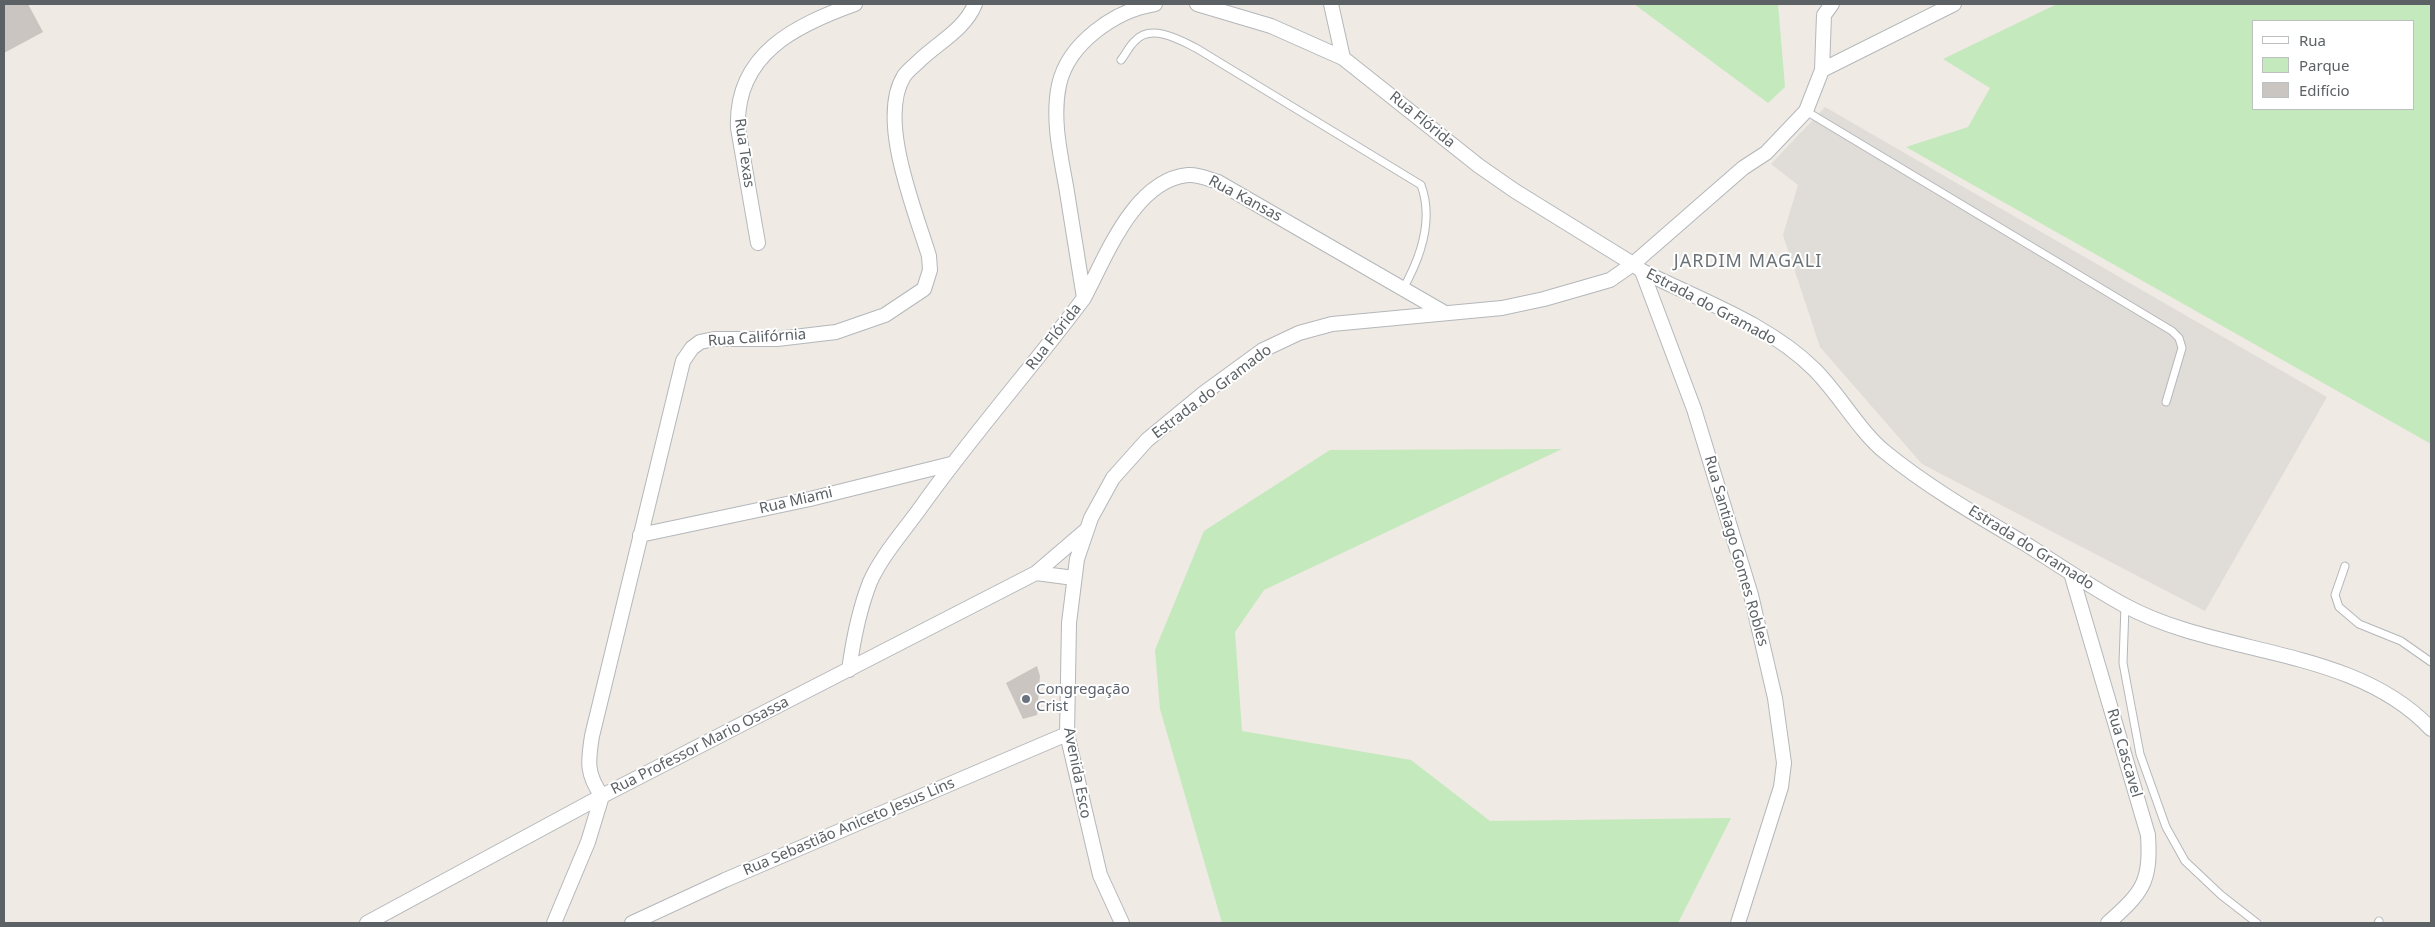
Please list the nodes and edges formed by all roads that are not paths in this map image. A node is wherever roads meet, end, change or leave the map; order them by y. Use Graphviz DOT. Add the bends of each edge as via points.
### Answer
graph roads {
  1 [pos="855,4"];
  2 [pos="975,4"];
  3 [pos="1156,4"];
  4 [pos="1197,4"];
  5 [pos="1332,4"];
  6 [pos="1954,4"];
  7 [pos="1825,7"];
  8 [pos="1343,58"];
  9 [pos="1121,60"];
  10 [pos="1822,70"];
  11 [pos="1806,111"];
  12 [pos="758,243"];
  13 [pos="1638,268"];
  14 [pos="1403,289"];
  15 [pos="1084,298"];
  16 [pos="1445,313"];
  17 [pos="2166,402"];
  18 [pos="952,464"];
  19 [pos="1087,529"];
  20 [pos="640,534"];
  21 [pos="2345,566"];
  22 [pos="1036,573"];
  23 [pos="2072,573"];
  24 [pos="1074,578"];
  25 [pos="2125,606"];
  26 [pos="2431,662"];
  27 [pos="849,670"];
  28 [pos="2431,729"];
  29 [pos="1068,734"];
  30 [pos="602,796"];
  31 [pos="367,923"];
  32 [pos="554,923"];
  33 [pos="632,923"];
  34 [pos="1122,923"];
  35 [pos="1738,923"];
  36 [pos="2108,923"];
  37 [pos="2257,923"];
  1 -- 12 [label="street, Rua Texas" via="813,19 778,40 744,85 738,128"];
  2 -- 20 [label="street, Rua Califórnia" via="958,29 930,50 904,76 895,99 893,124 929,256 930,270 924,289 885,315 836,332 777,339 714,339 700,342 692,348 684,361"];
  3 -- 15 [label="street, Rua Flórida" via="1116,16 1088,37 1059,82 1057,133"];
  4 -- 8 [label="street, Rua Flórida" via="1272,26"];
  5 -- 8 [label="street"];
  6 -- 10 [label="street"];
  7 -- 10 [label="street"];
  8 -- 13 [label="street, Rua Flórida" via="1479,166"];
  9 -- 14 [label="lane" via="1136,40 1150,34 1167,34 1196,48 1421,185 1427,201 1424,242"];
  10 -- 11 [label="street"];
  11 -- 13 [label="street" via="1766,152 1743,168"];
  11 -- 17 [label="lane" via="2172,331 2182,348"];
  13 -- 16 [label="street, Estrada do Gramado" via="1562,295 1502,308"];
  13 -- 23 [label="street, Estrada do Gramado" via="1754,326 1787,347 1815,370 1882,450 1962,506"];
  13 -- 35 [label="street, Rua Santiago Gomes Robles" via="1694,409 1751,595 1775,698 1784,763 1782,787"];
  14 -- 15 [label="street, Rua Kansas" via="1218,182 1187,175 1170,180 1140,201 1124,222"];
  14 -- 16 [label="street, Rua Kansas"];
  15 -- 18 [label="street, Rua Flórida"];
  16 -- 19 [label="street, Estrada do Gramado" via="1332,324 1299,333 1263,350 1147,440 1113,478"];
  18 -- 20 [label="street, Rua Miami" via="810,499"];
  18 -- 27 [label="street, Rua Flórida" via="871,581 860,612"];
  19 -- 22 [label="street, Rua Professor Mario Osassa"];
  19 -- 24 [label="street, Avenida Esco"];
  20 -- 30 [label="street, Rua Califórnia" via="589,758 592,783"];
  21 -- 26 [label="lane" via="2335,595 2339,607 2359,624 2400,641"];
  22 -- 24 [label="street"];
  22 -- 27 [label="street, Rua Professor Mario Osassa"];
  23 -- 25 [label="street, Estrada do Gramado"];
  23 -- 36 [label="street, Rua Cascavel" via="2148,834 2150,863 2143,887"];
  24 -- 29 [label="street, Avenida Esco" via="1069,623"];
  25 -- 28 [label="street, Estrada do Gramado" via="2188,631 2278,653 2344,675 2380,690"];
  25 -- 37 [label="lane" via="2123,663 2140,754 2166,827 2185,861"];
  27 -- 30 [label="street, Rua Professor Mario Osassa"];
  29 -- 33 [label="street, Rua Sebastião Aniceto Jesus Lins"];
  29 -- 34 [label="street, Avenida Esco" via="1100,875"];
  30 -- 31 [label="street, Rua Professor Mario Osassa"];
  30 -- 32 [label="street" via="588,842"];
}
